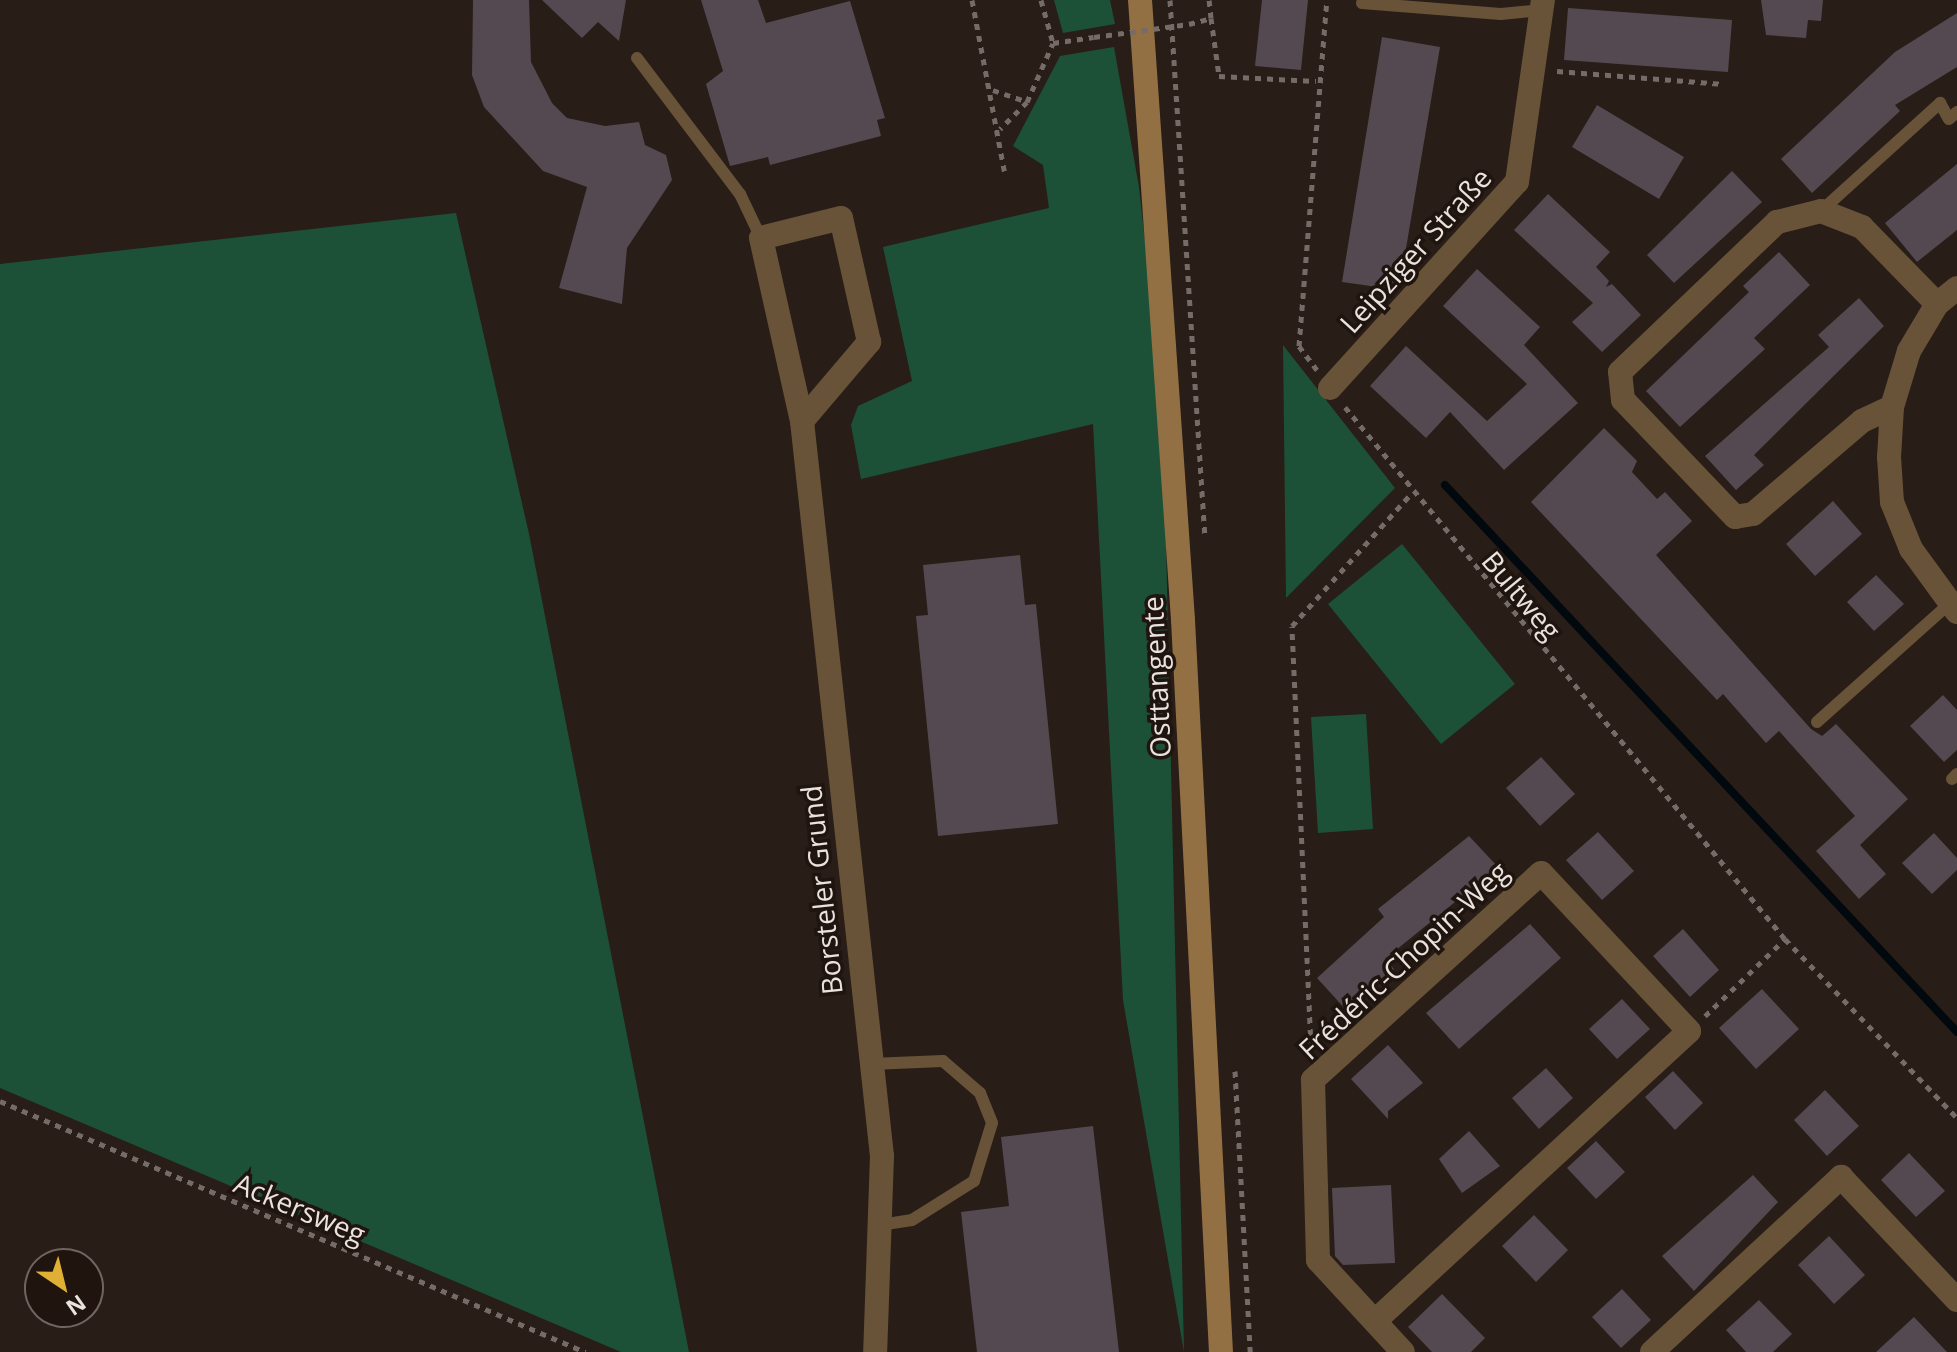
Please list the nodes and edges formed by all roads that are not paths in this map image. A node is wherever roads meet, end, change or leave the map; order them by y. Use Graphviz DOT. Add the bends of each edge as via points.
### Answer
graph roads {
  1 [pos="1140,0"];
  2 [pos="1362,3"];
  3 [pos="1543,5"];
  4 [pos="637,58"];
  5 [pos="1957,112"];
  6 [pos="1821,211"];
  7 [pos="761,238"];
  8 [pos="1957,288"];
  9 [pos="1937,304"];
  10 [pos="1330,388"];
  11 [pos="1892,407"];
  12 [pos="802,421"];
  13 [pos="1953,608"];
  14 [pos="1817,722"];
  15 [pos="871,1064"];
  16 [pos="882,1225"];
  17 [pos="1957,1300"];
  18 [pos="1375,1321"];
  19 [pos="875,1352"];
  20 [pos="1221,1352"];
  21 [pos="1403,1352"];
  22 [pos="1652,1352"];
  1 -- 20 [label="main road, Osttangente" via="1183,620"];
  2 -- 3 [label="lane" via="1489,14"];
  3 -- 10 [label="street, Leipziger Straße" via="1517,182"];
  4 -- 7 [label="lane" via="740,194"];
  5 -- 6 [label="lane" via="1949,119 1940,103"];
  6 -- 9 [label="street" via="1862,227"];
  6 -- 11 [label="street" via="1777,222 1631,361 1620,372 1623,400 1735,517 1753,514 1862,421"];
  7 -- 12 [label="street, Borsteler Grund"];
  7 -- 12 [label="street" via="841,218 869,342"];
  8 -- 9 [label="street"];
  9 -- 11 [label="street" via="1909,351"];
  11 -- 13 [label="street" via="1892,502 1911,549"];
  12 -- 15 [label="street, Borsteler Grund"];
  13 -- 14 [label="lane"];
  15 -- 16 [label="street, Borsteler Grund"];
  15 -- 16 [label="lane" via="943,1061 980,1093 992,1123 974,1181 912,1220"];
  16 -- 19 [label="street, Borsteler Grund"];
  17 -- 22 [label="street" via="1841,1177"];
  18 -- 18 [label="street, Frédéric-Chopin-Weg" via="1689,1031 1541,873 1313,1080 1318,1260"];
  18 -- 21 [label="street"];
}
